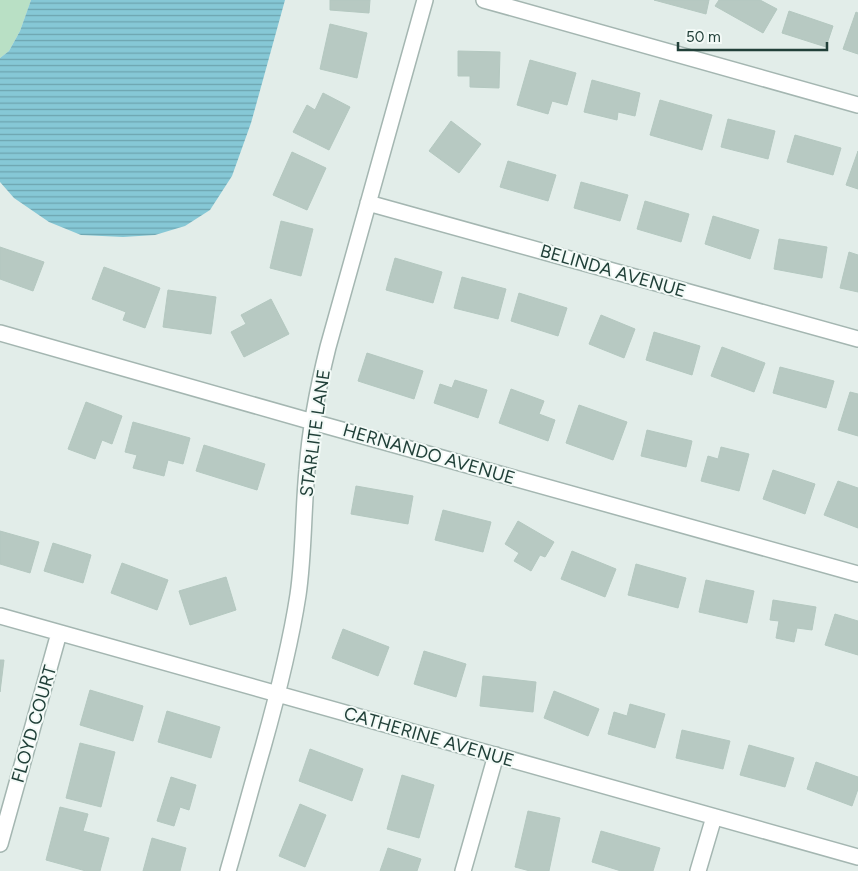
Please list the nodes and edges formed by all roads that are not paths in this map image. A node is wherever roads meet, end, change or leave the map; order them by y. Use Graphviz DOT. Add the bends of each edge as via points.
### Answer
graph roads {
  1 [pos="425,0"];
  2 [pos="484,0"];
  3 [pos="858,104"];
  4 [pos="368,203"];
  5 [pos="0,333"];
  6 [pos="858,339"];
  7 [pos="312,422"];
  8 [pos="858,574"];
  9 [pos="0,616"];
  10 [pos="59,633"];
  11 [pos="278,694"];
  12 [pos="496,755"];
  13 [pos="714,816"];
  14 [pos="0,844"];
  15 [pos="858,857"];
  16 [pos="228,871"];
  17 [pos="463,871"];
  18 [pos="698,871"];
  1 -- 4 [label="street, STARLITE LANE"];
  2 -- 3 [label="street"];
  4 -- 6 [label="street, BELINDA AVENUE"];
  4 -- 7 [label="street, STARLITE LANE" via="328,347"];
  5 -- 7 [label="street, HERNANDO AVENUE"];
  7 -- 8 [label="street, HERNANDO AVENUE"];
  7 -- 11 [label="street, STARLITE LANE" via="298,594"];
  9 -- 10 [label="street, CATHERINE AVENUE"];
  10 -- 11 [label="street, CATHERINE AVENUE"];
  10 -- 14 [label="street, FLOYD COURT"];
  11 -- 12 [label="street, CATHERINE AVENUE"];
  11 -- 16 [label="street, STARLITE LANE"];
  12 -- 13 [label="street, CATHERINE AVENUE"];
  12 -- 17 [label="street"];
  13 -- 15 [label="street, CATHERINE AVENUE"];
  13 -- 18 [label="street"];
}
